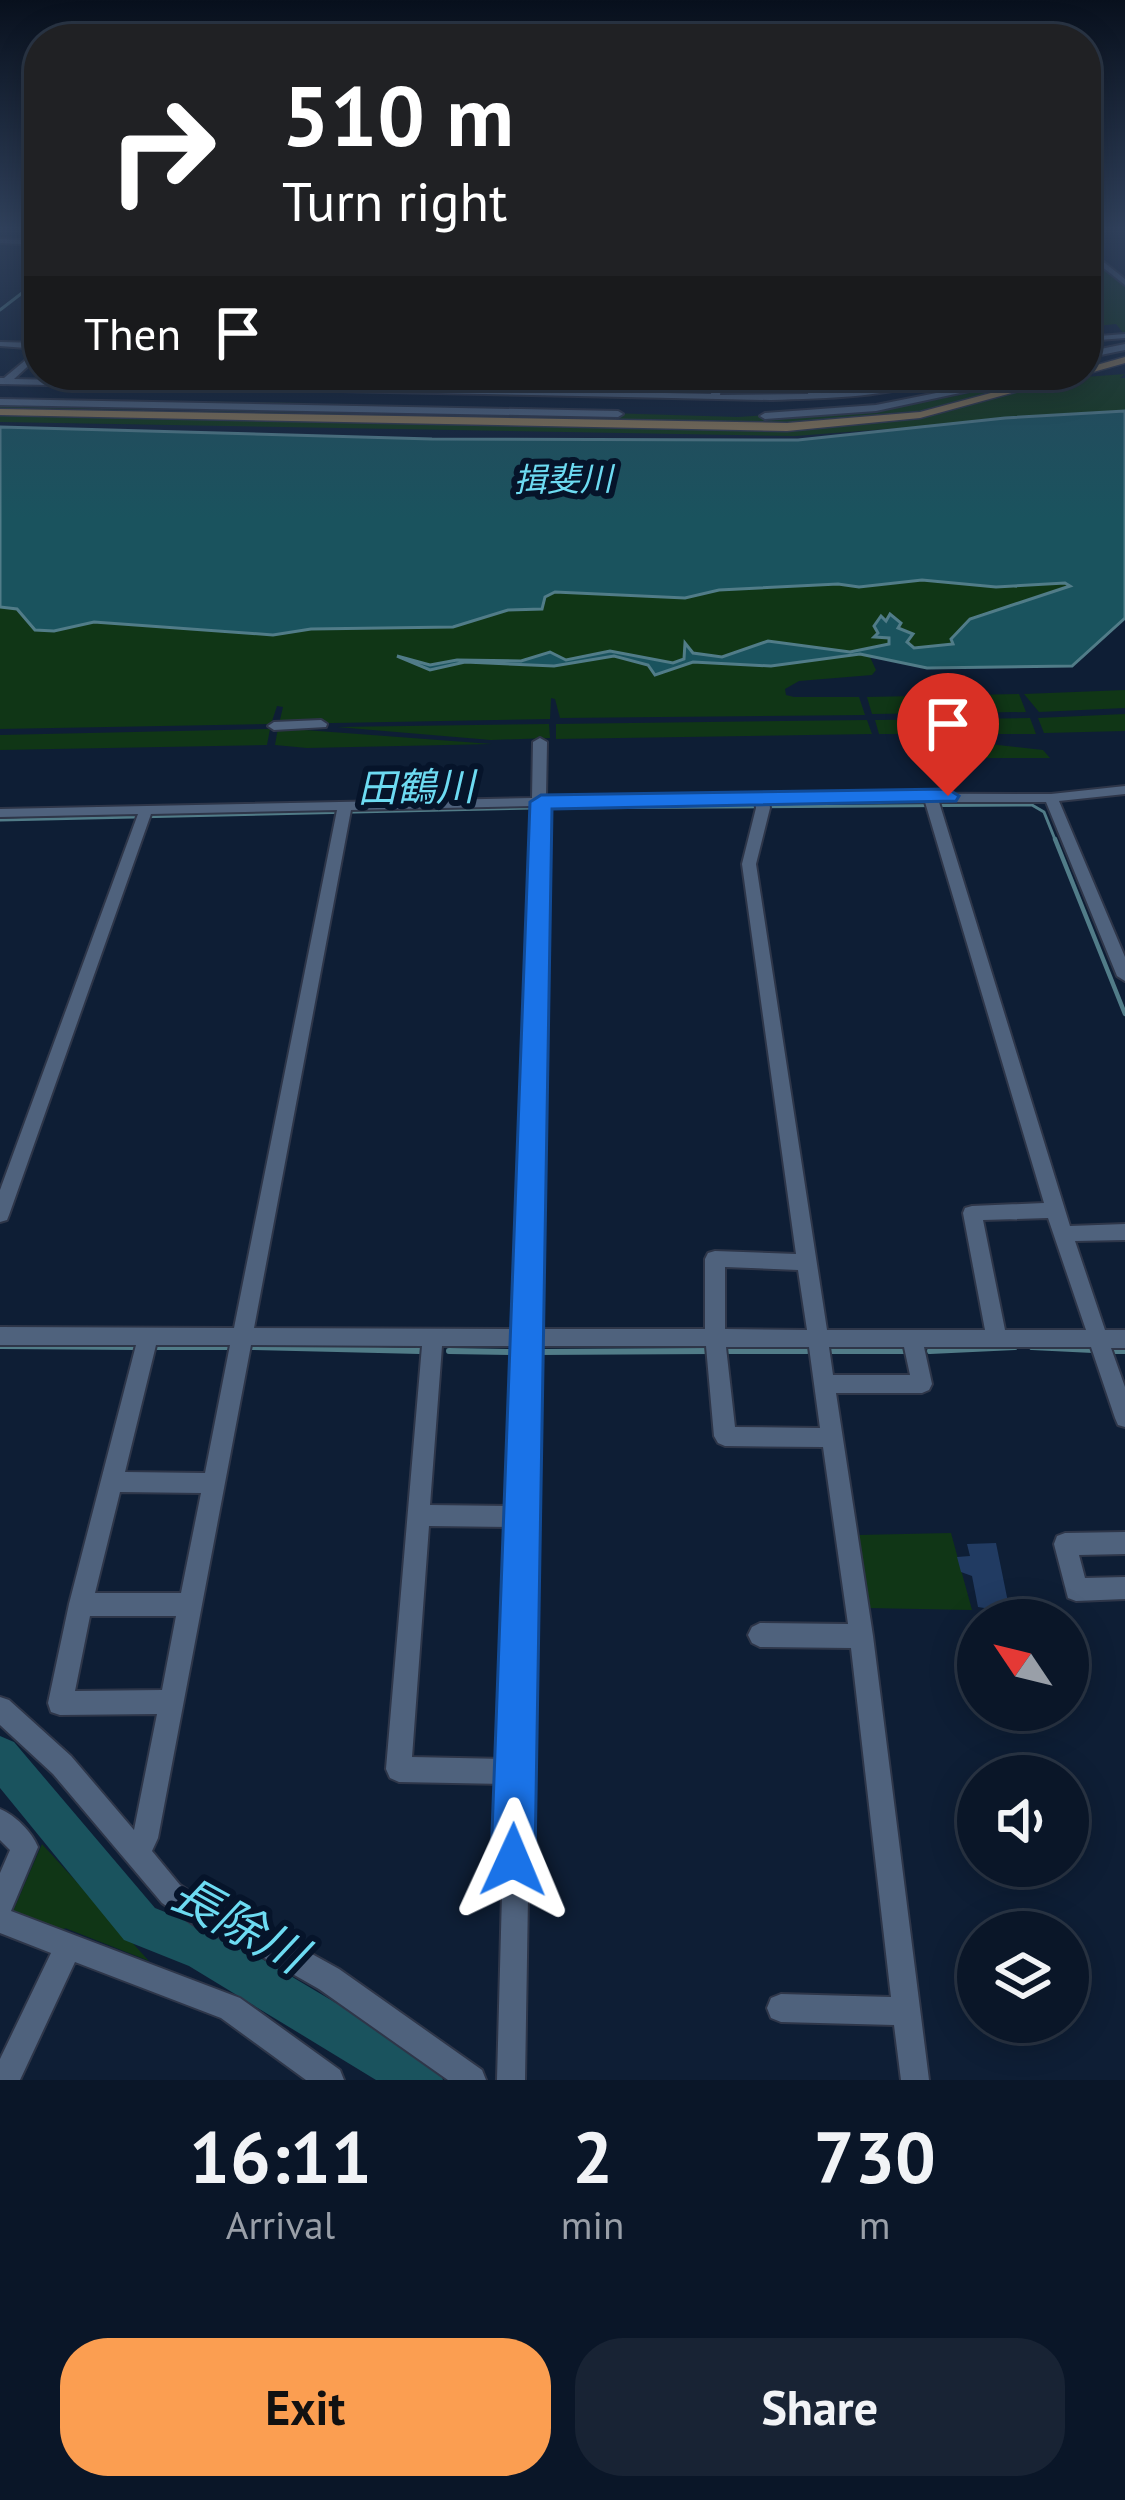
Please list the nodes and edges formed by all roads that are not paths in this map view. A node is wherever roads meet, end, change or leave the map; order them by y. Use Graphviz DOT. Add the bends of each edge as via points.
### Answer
graph roads {
  1 [pos="304,390"];
  2 [pos="526,390"];
  3 [pos="621,390"];
  4 [pos="716,390"];
  5 [pos="813,390"];
  6 [pos="854,390"];
  7 [pos="968,390"];
  8 [pos="971,390"];
  9 [pos="1020,390"];
  10 [pos="332,391"];
  11 [pos="428,392"];
  12 [pos="962,392"];
  13 [pos="525,393"];
  14 [pos="620,394"];
  15 [pos="715,396"];
  16 [pos="812,397"];
  17 [pos="0,402"];
  18 [pos="308,407"];
  19 [pos="0,412"];
  20 [pos="618,414"];
  21 [pos="113,416"];
  22 [pos="765,416"];
  23 [pos="490,422"];
  24 [pos="321,724"];
  25 [pos="274,726"];
  26 [pos="540,742"];
  27 [pos="1125,790"];
  28 [pos="1051,798"];
  29 [pos="762,801"];
  30 [pos="931,801"];
  31 [pos="541,806"];
  32 [pos="344,810"];
  33 [pos="0,813"];
  34 [pos="145,815"];
  35 [pos="1125,976"];
  36 [pos="1055,1210"];
  37 [pos="0,1215"];
  38 [pos="1125,1232"];
  39 [pos="1064,1234"];
  40 [pos="807,1262"];
  41 [pos="0,1336"];
  42 [pos="148,1338"];
  43 [pos="997,1338"];
  44 [pos="1099,1338"];
  45 [pos="243,1339"];
  46 [pos="715,1339"];
  47 [pos="818,1339"];
  48 [pos="912,1339"];
  49 [pos="1125,1339"];
  50 [pos="432,1340"];
  51 [pos="527,1341"];
  52 [pos="824,1384"];
  53 [pos="1125,1418"];
  54 [pos="832,1438"];
  55 [pos="114,1482"];
  56 [pos="214,1483"];
  57 [pos="420,1515"];
  58 [pos="521,1517"];
  59 [pos="1125,1544"];
  60 [pos="1125,1588"];
  61 [pos="81,1604"];
  62 [pos="188,1605"];
  63 [pos="760,1635"];
  64 [pos="861,1636"];
  65 [pos="170,1702"];
  66 [pos="0,1709"];
  67 [pos="514,1772"];
  68 [pos="0,1822"];
  69 [pos="135,1853"];
  70 [pos="0,1904"];
  71 [pos="0,1920"];
  72 [pos="67,1948"];
  73 [pos="781,2008"];
  74 [pos="905,2011"];
  75 [pos="5,2080"];
  76 [pos="330,2080"];
  77 [pos="472,2080"];
  78 [pos="511,2080"];
  79 [pos="915,2080"];
  1 -- 10 [label="street"];
  2 -- 13 [label="street"];
  3 -- 14 [label="street"];
  4 -- 15 [label="street"];
  5 -- 16 [label="street"];
  6 -- 16 [label="street"];
  7 -- 12 [label="street"];
  8 -- 12 [label="street"];
  9 -- 23 [label="main road" via="835,425"];
  10 -- 11 [label="street"];
  10 -- 18 [label="street"];
  11 -- 13 [label="street"];
  12 -- 22 [label="street" via="876,409"];
  13 -- 14 [label="street"];
  14 -- 15 [label="street"];
  15 -- 16 [label="street"];
  17 -- 18 [label="street"];
  18 -- 20 [label="street"];
  18 -- 21 [label="street"];
  18 -- 23 [label="street"];
  19 -- 21 [label="main road"];
  21 -- 23 [label="main road"];
  24 -- 25 [label="street"];
  26 -- 31 [label="street"];
  27 -- 28 [label="street"];
  28 -- 30 [label="street"];
  28 -- 35 [label="street"];
  29 -- 30 [label="street"];
  29 -- 31 [label="street"];
  29 -- 40 [label="street" via="749,864"];
  30 -- 36 [label="street"];
  31 -- 32 [label="street"];
  31 -- 51 [label="street"];
  32 -- 34 [label="street"];
  32 -- 45 [label="street"];
  33 -- 34 [label="street"];
  34 -- 37 [label="street"];
  36 -- 39 [label="street"];
  36 -- 43 [label="street" via="972,1213"];
  38 -- 39 [label="street"];
  39 -- 44 [label="street"];
  40 -- 46 [label="street" via="715,1259"];
  40 -- 47 [label="street"];
  41 -- 42 [label="street"];
  42 -- 45 [label="street"];
  42 -- 55 [label="street"];
  43 -- 44 [label="street"];
  43 -- 48 [label="street"];
  44 -- 49 [label="street"];
  44 -- 53 [label="street"];
  45 -- 50 [label="street"];
  45 -- 56 [label="street"];
  46 -- 47 [label="street"];
  46 -- 51 [label="street"];
  46 -- 54 [label="street" via="725,1436"];
  47 -- 48 [label="street"];
  47 -- 52 [label="street"];
  48 -- 52 [label="street" via="922,1384"];
  50 -- 51 [label="street"];
  50 -- 57 [label="street"];
  51 -- 58 [label="street"];
  52 -- 54 [label="street"];
  54 -- 64 [label="street"];
  55 -- 56 [label="street"];
  55 -- 61 [label="street"];
  56 -- 62 [label="street"];
  57 -- 58 [label="street"];
  57 -- 67 [label="street" via="399,1769"];
  58 -- 67 [label="street"];
  59 -- 60 [label="street" via="1064,1544 1076,1590"];
  61 -- 62 [label="street"];
  61 -- 65 [label="street" via="60,1703"];
  62 -- 65 [label="street"];
  63 -- 64 [label="street"];
  64 -- 74 [label="street"];
  65 -- 69 [label="street" via="145,1838"];
  66 -- 69 [label="street" via="62,1765"];
  67 -- 78 [label="street"];
  68 -- 70 [label="street" via="25,1847"];
  69 -- 77 [label="street" via="171,1894 212,1922 329,1979"];
  71 -- 72 [label="street"];
  72 -- 75 [label="street"];
  72 -- 76 [label="street" via="230,2008"];
  73 -- 74 [label="street"];
  74 -- 79 [label="street"];
}
